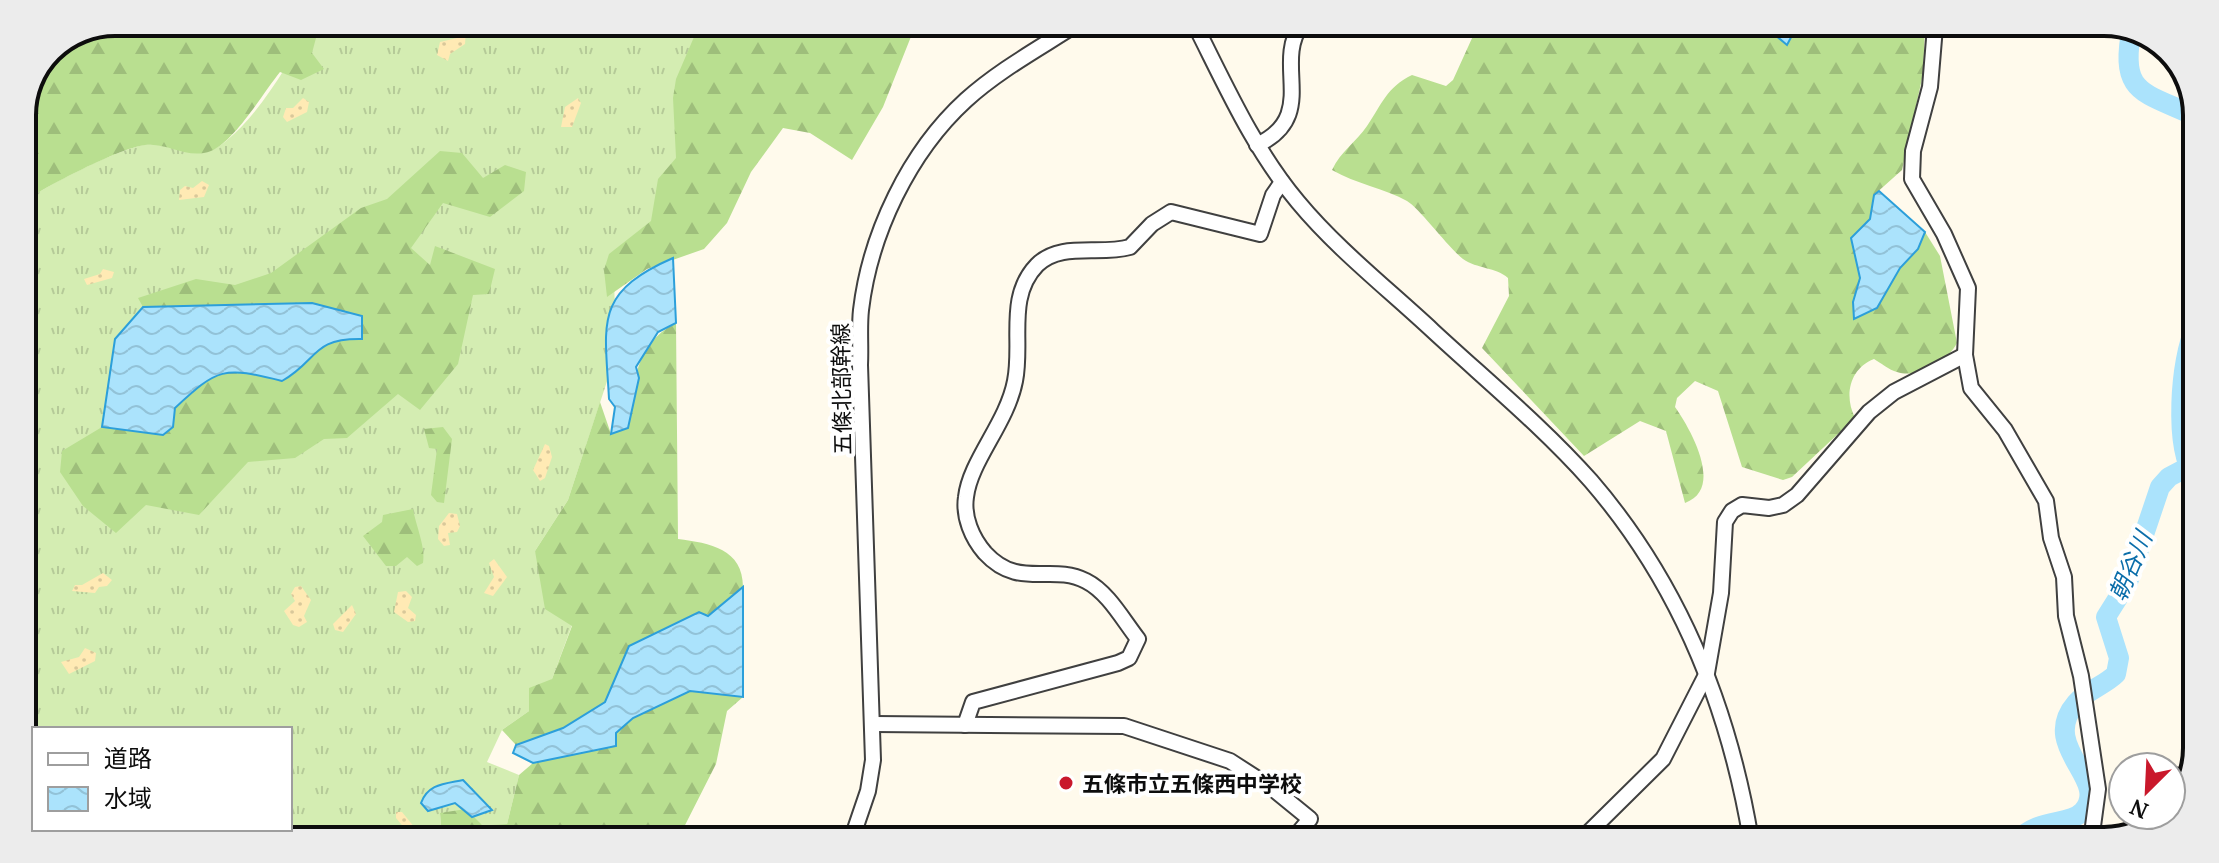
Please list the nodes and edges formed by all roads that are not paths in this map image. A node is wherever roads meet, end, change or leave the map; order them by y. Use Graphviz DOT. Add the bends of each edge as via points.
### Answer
graph roads {
  1 [pos="1059,36"];
  2 [pos="1201,36"];
  3 [pos="1296,36"];
  4 [pos="1934,36"];
  5 [pos="1257,145"];
  6 [pos="1282,182"];
  7 [pos="1965,355"];
  8 [pos="1707,673"];
  9 [pos="874,724"];
  10 [pos="965,725"];
  11 [pos="856,827"];
  12 [pos="1303,827"];
  13 [pos="1594,827"];
  14 [pos="1748,827"];
  15 [pos="2093,827"];
  1 -- 9 [label="street, 五條北部幹線" via="966,100 945,124 897,193 869,271 861,311 860,365"];
  2 -- 5 [label="street"];
  3 -- 5 [label="street" via="1290,50 1293,100 1275,133"];
  4 -- 7 [label="street" via="1930,87 1911,168 1968,288"];
  5 -- 6 [label="street"];
  6 -- 8 [label="street" via="1323,229 1589,479 1653,566"];
  6 -- 10 [label="street" via="1260,234 1171,212 1130,247 1058,253 1028,275 1017,307 1019,350 1012,397 974,474 966,495 966,517 975,540 1003,567 1020,575 1088,581 1138,639 1129,658 1118,663 973,702"];
  7 -- 8 [label="street" via="1894,392 1869,412 1783,505 1742,505 1732,511 1725,522 1721,593"];
  7 -- 15 [label="street" via="1971,388 2005,430 2046,501 2064,577 2066,616 2098,789"];
  8 -- 13 [label="street" via="1663,759"];
  8 -- 14 [label="street" via="1733,752"];
  9 -- 10 [label="street"];
  9 -- 11 [label="street, 五條北部幹線" via="868,791"];
  10 -- 12 [label="street" via="1124,726 1253,774 1310,819"];
}
